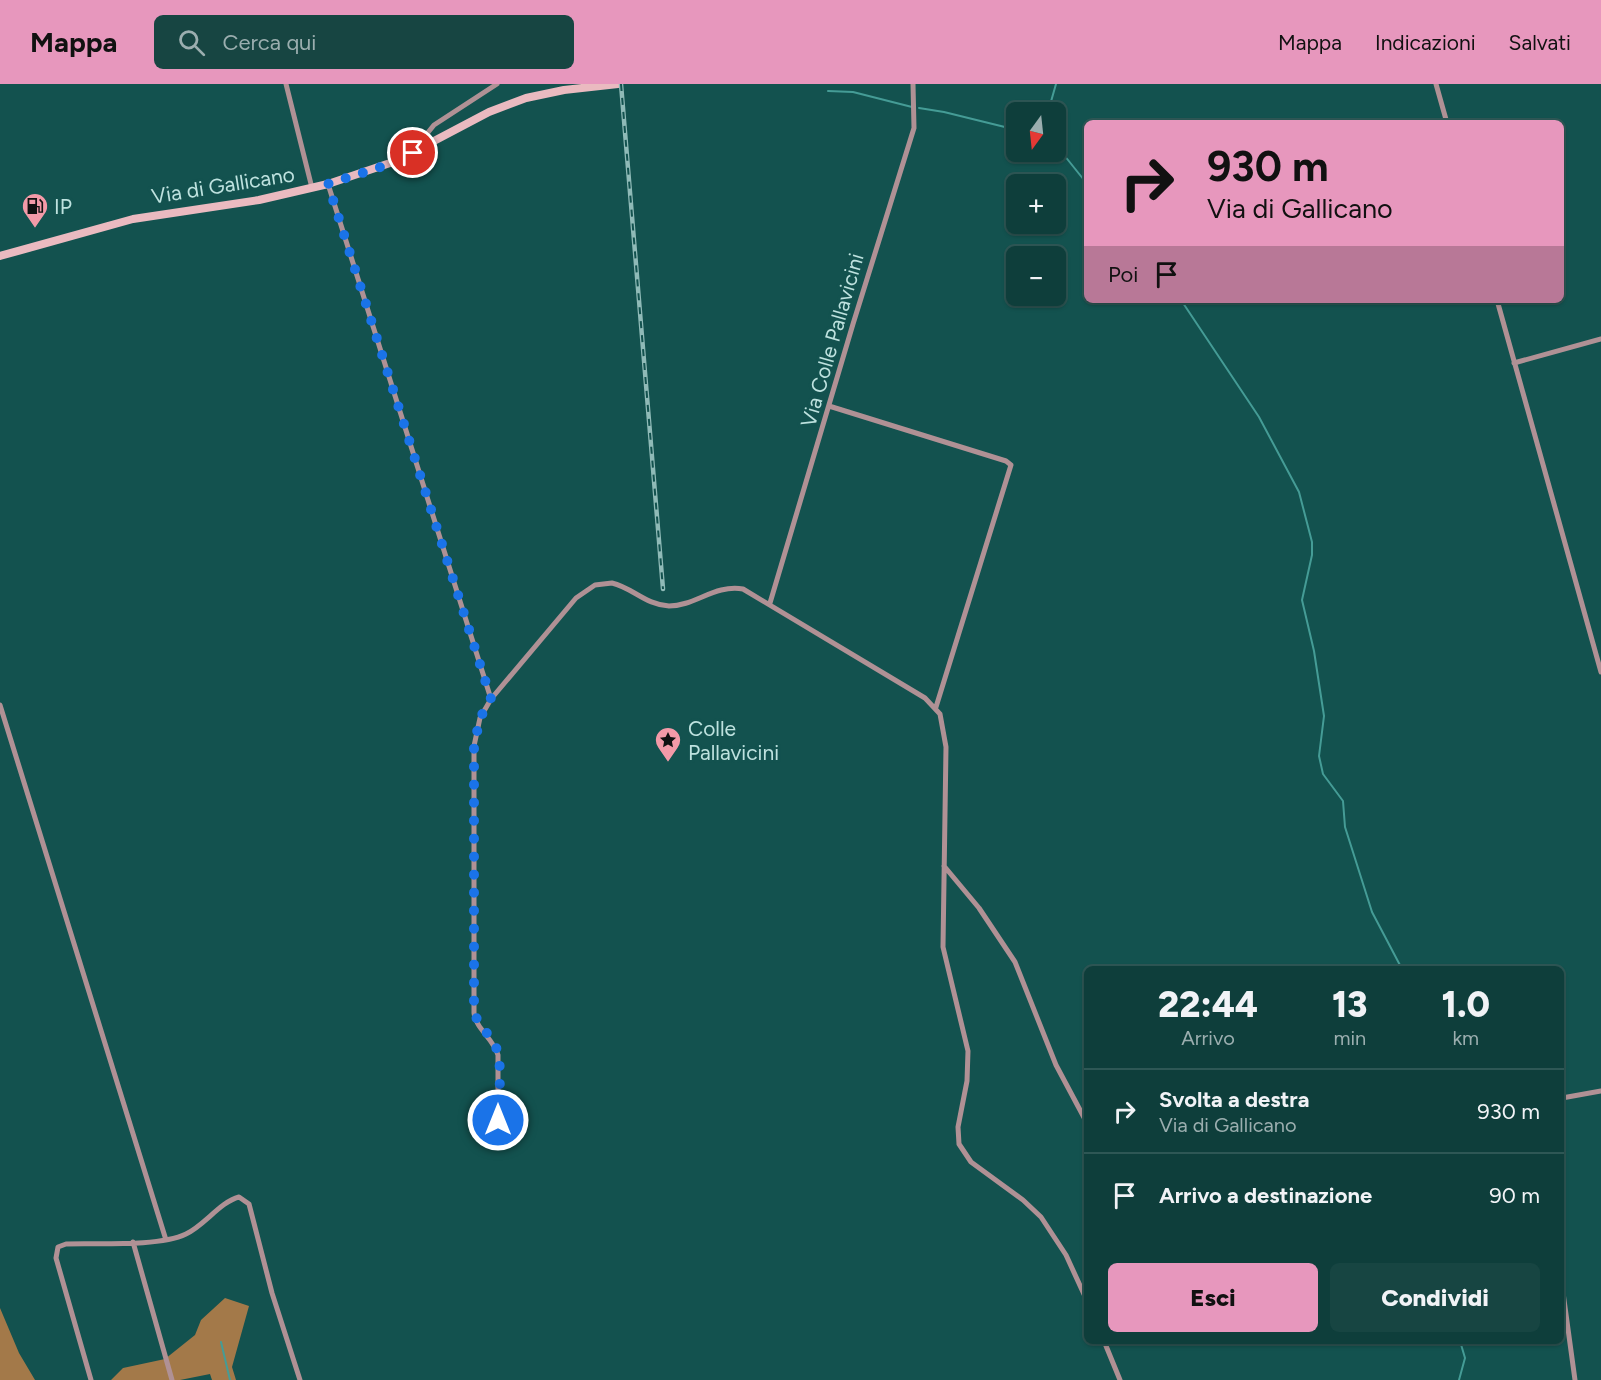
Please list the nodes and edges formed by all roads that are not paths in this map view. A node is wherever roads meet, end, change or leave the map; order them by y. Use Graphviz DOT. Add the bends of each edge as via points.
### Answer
graph roads {
  1 [pos="286,84"];
  2 [pos="497,84"];
  3 [pos="618,84"];
  4 [pos="913,84"];
  5 [pos="1436,84"];
  6 [pos="1446,120"];
  7 [pos="410,155"];
  8 [pos="328,184"];
  9 [pos="312,188"];
  10 [pos="0,256"];
  11 [pos="1498,303"];
  12 [pos="1601,339"];
  13 [pos="1514,363"];
  14 [pos="829,406"];
  15 [pos="770,603"];
  16 [pos="1601,672"];
  17 [pos="491,699"];
  18 [pos="0,705"];
  19 [pos="936,707"];
  20 [pos="944,866"];
  21 [pos="1601,1091"];
  22 [pos="1564,1098"];
  23 [pos="1084,1118"];
  24 [pos="498,1139"];
  25 [pos="166,1240"];
  26 [pos="133,1242"];
  27 [pos="1084,1294"];
  28 [pos="1564,1300"];
  29 [pos="1104,1344"];
  30 [pos="91,1380"];
  31 [pos="172,1380"];
  32 [pos="300,1380"];
  33 [pos="1120,1380"];
  34 [pos="1575,1380"];
  1 -- 9 [label="street"];
  2 -- 7 [label="street" via="431,128"];
  3 -- 7 [label="street, Via di Gallicano" via="545,93 508,104"];
  4 -- 14 [label="street, Via Colle Pallavicini" via="914,128"];
  5 -- 6 [label="street"];
  7 -- 8 [label="street, Via di Gallicano"];
  8 -- 9 [label="street, Via di Gallicano"];
  8 -- 17 [label="street"];
  9 -- 10 [label="street, Via di Gallicano" via="133,219"];
  11 -- 13 [label="street"];
  12 -- 13 [label="street"];
  13 -- 16 [label="street"];
  14 -- 15 [label="street, Via Colle Pallavicini"];
  14 -- 19 [label="street" via="1011,465"];
  15 -- 17 [label="street" via="748,591 730,588 667,606 645,600 618,584 596,585 576,598"];
  15 -- 19 [label="street"];
  17 -- 24 [label="street" via="480,718 474,746 474,1006 476,1020 492,1039 498,1055"];
  18 -- 25 [label="street"];
  19 -- 20 [label="street" via="943,724 946,753"];
  20 -- 23 [label="street" via="979,908 1015,962 1056,1065"];
  20 -- 27 [label="street" via="944,951 968,1051 958,1127 960,1147 971,1162 1041,1217 1058,1239"];
  21 -- 22 [label="street"];
  25 -- 26 [label="street"];
  25 -- 32 [label="street" via="197,1228 235,1198 246,1199"];
  26 -- 30 [label="street" via="66,1244 56,1251"];
  26 -- 31 [label="street"];
  28 -- 34 [label="street"];
  29 -- 33 [label="street"];
}
